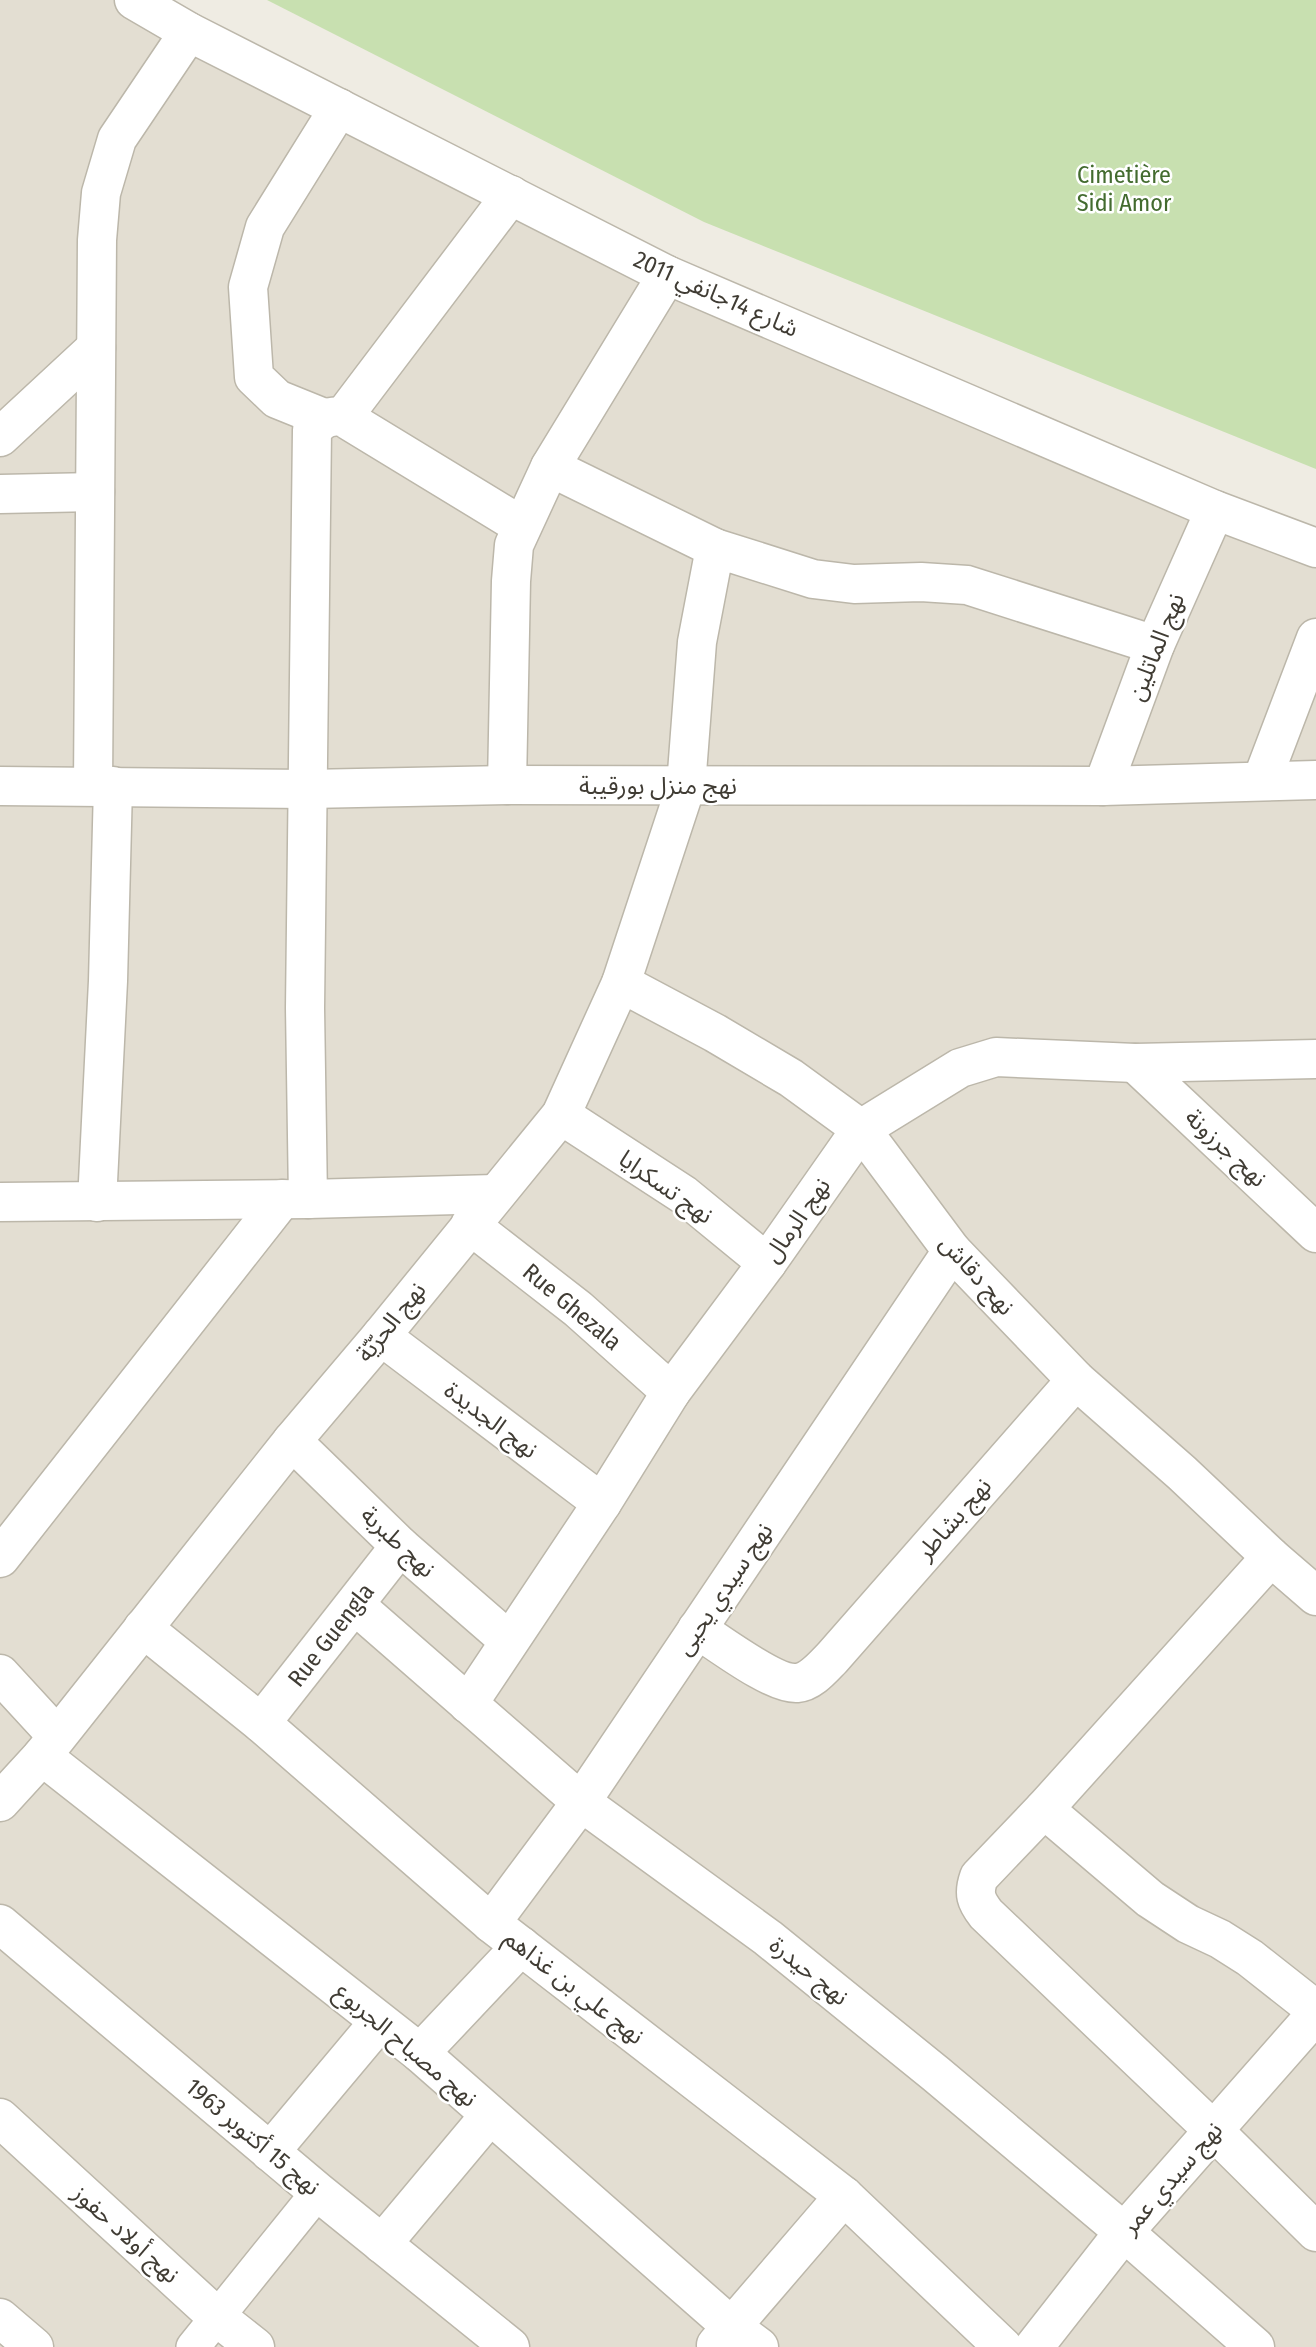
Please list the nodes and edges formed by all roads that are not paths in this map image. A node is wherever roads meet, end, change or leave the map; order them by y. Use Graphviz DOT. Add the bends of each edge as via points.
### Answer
graph roads {
  1 [pos="134,0"];
  2 [pos="188,32"];
  3 [pos="339,108"];
  4 [pos="511,195"];
  5 [pos="667,275"];
  6 [pos="96,348"];
  7 [pos="333,418"];
  8 [pos="0,437"];
  9 [pos="550,467"];
  10 [pos="95,492"];
  11 [pos="0,494"];
  12 [pos="1215,510"];
  13 [pos="522,526"];
  14 [pos="715,548"];
  15 [pos="1316,548"];
  16 [pos="1316,638"];
  17 [pos="1155,645"];
  18 [pos="1262,780"];
  19 [pos="1316,780"];
  20 [pos="506,785"];
  21 [pos="0,786"];
  22 [pos="103,786"];
  23 [pos="686,786"];
  24 [pos="1102,786"];
  25 [pos="308,789"];
  26 [pos="621,983"];
  27 [pos="1316,1059"];
  28 [pos="1135,1063"];
  29 [pos="561,1115"];
  30 [pos="861,1129"];
  31 [pos="495,1194"];
  32 [pos="295,1199"];
  33 [pos="0,1202"];
  34 [pos="97,1202"];
  35 [pos="470,1224"];
  36 [pos="1316,1233"];
  37 [pos="952,1251"];
  38 [pos="767,1263"];
  39 [pos="381,1336"];
  40 [pos="1076,1380"];
  41 [pos="671,1392"];
  42 [pos="292,1441"];
  43 [pos="602,1503"];
  44 [pos="400,1546"];
  45 [pos="1271,1557"];
  46 [pos="0,1558"];
  47 [pos="1316,1596"];
  48 [pos="355,1605"];
  49 [pos="143,1628"];
  50 [pos="697,1629"];
  51 [pos="508,1640"];
  52 [pos="0,1674"];
  53 [pos="468,1704"];
  54 [pos="261,1723"];
  55 [pos="50,1746"];
  56 [pos="0,1802"];
  57 [pos="581,1802"];
  58 [pos="1044,1809"];
  59 [pos="0,1924"];
  60 [pos="506,1935"];
  61 [pos="1316,2012"];
  62 [pos="379,2022"];
  63 [pos="420,2053"];
  64 [pos="490,2115"];
  65 [pos="0,2118"];
  66 [pos="1214,2131"];
  67 [pos="270,2152"];
  68 [pos="318,2192"];
  69 [pos="844,2196"];
  70 [pos="1311,2217"];
  71 [pos="1124,2232"];
  72 [pos="382,2244"];
  73 [pos="217,2317"];
  74 [pos="0,2318"];
  75 [pos="735,2340"];
  76 [pos="34,2347"];
  77 [pos="192,2347"];
  78 [pos="255,2347"];
  79 [pos="510,2347"];
  80 [pos="1003,2347"];
  81 [pos="1034,2347"];
  82 [pos="1255,2347"];
  1 -- 2 [label="street, شارع 14جانفي 2011"];
  2 -- 3 [label="street, شارع 14جانفي 2011"];
  2 -- 6 [label="street" via="117,139 99,216"];
  3 -- 4 [label="street, شارع 14جانفي 2011"];
  3 -- 7 [label="street" via="265,227 248,287 254,377 278,398"];
  4 -- 5 [label="street, شارع 14جانفي 2011"];
  4 -- 7 [label="street"];
  5 -- 9 [label="street"];
  5 -- 12 [label="street, شارع 14جانفي 2011"];
  6 -- 8 [label="street"];
  6 -- 10 [label="street"];
  7 -- 13 [label="street"];
  7 -- 25 [label="street" via="312,430"];
  9 -- 13 [label="street"];
  9 -- 14 [label="street"];
  10 -- 11 [label="street"];
  10 -- 22 [label="street"];
  12 -- 15 [label="street, شارع 14جانفي 2011"];
  12 -- 17 [label="street, نهج الماتلين"];
  13 -- 20 [label="street" via="514,545 511,580"];
  14 -- 17 [label="street" via="813,579 967,585"];
  14 -- 23 [label="street, نهج الحرّيّة" via="697,642"];
  16 -- 18 [label="street"];
  17 -- 24 [label="street, نهج الماتلين"];
  18 -- 19 [label="street, نهج منزل بورقيبة"];
  18 -- 24 [label="street, نهج منزل بورقيبة"];
  20 -- 23 [label="street, نهج منزل بورقيبة"];
  20 -- 25 [label="street, نهج منزل بورقيبة"];
  21 -- 22 [label="street, نهج منزل بورقيبة"];
  22 -- 25 [label="street, نهج منزل بورقيبة"];
  22 -- 34 [label="street" via="108,981"];
  23 -- 24 [label="street, نهج منزل بورقيبة"];
  23 -- 26 [label="street, نهج الحرّيّة"];
  25 -- 32 [label="street" via="305,1008"];
  26 -- 29 [label="street, نهج الحرّيّة"];
  26 -- 30 [label="street, نهج دقاش" via="791,1078"];
  27 -- 28 [label="street, نهج الرمال"];
  28 -- 30 [label="street, نهج الرمال" via="996,1057 960,1068"];
  28 -- 36 [label="street, نهج جرزونة"];
  29 -- 31 [label="street, نهج الحرّيّة"];
  29 -- 38 [label="street, نهج تسكرايا" via="684,1195"];
  30 -- 37 [label="street, نهج دقاش"];
  30 -- 38 [label="street, نهج الرمال"];
  31 -- 32 [label="street"];
  31 -- 35 [label="street, نهج الحرّيّة"];
  32 -- 34 [label="street"];
  32 -- 46 [label="street"];
  33 -- 34 [label="street"];
  35 -- 39 [label="street, نهج الحرّيّة"];
  35 -- 41 [label="street, Rue Ghezala" via="578,1309"];
  37 -- 40 [label="street, نهج دقاش"];
  37 -- 50 [label="street, نهج سيدي يحيى"];
  38 -- 41 [label="street, نهج الرمال"];
  39 -- 42 [label="street, نهج الحرّيّة"];
  39 -- 43 [label="street, نهج الجديدة"];
  40 -- 45 [label="street, نهج دقاش"];
  40 -- 50 [label="street, نهج بشاطر" via="814,1675 799,1684 780,1682"];
  41 -- 43 [label="street, نهج الرمال"];
  42 -- 44 [label="street, نهج طبربة"];
  42 -- 49 [label="street, نهج الحرّيّة"];
  43 -- 51 [label="street, نهج الرمال"];
  44 -- 48 [label="street, Rue Guengla"];
  44 -- 51 [label="street, نهج طبربة"];
  45 -- 47 [label="street, نهج دقاش"];
  45 -- 58 [label="street"];
  48 -- 53 [label="street, نهج حيدرة"];
  48 -- 54 [label="street, Rue Guengla"];
  49 -- 54 [label="street, نهج علي بن غذاهم"];
  49 -- 55 [label="street, نهج الحرّيّة"];
  50 -- 57 [label="street, نهج سيدي يحيى"];
  51 -- 53 [label="street, نهج الرمال"];
  52 -- 55 [label="street, نهج مصباح الجربوع"];
  53 -- 57 [label="street, نهج حيدرة"];
  54 -- 60 [label="street, نهج علي بن غذاهم"];
  55 -- 56 [label="street, نهج الحرّيّة"];
  55 -- 62 [label="street, نهج مصباح الجربوع"];
  57 -- 60 [label="street, نهج سيدي يحيى"];
  57 -- 71 [label="street, نهج حيدرة" via="768,1938"];
  58 -- 61 [label="street" via="1150,1899 1250,1958"];
  58 -- 66 [label="street" via="979,1877 976,1901"];
  59 -- 67 [label="street, نهج 15 أكتوبر 1963"];
  60 -- 63 [label="street, نهج سيدي يحيى"];
  60 -- 69 [label="street, نهج علي بن غذاهم"];
  61 -- 66 [label="street, نهج سيدي عمر"];
  62 -- 63 [label="street, نهج مصباح الجربوع"];
  62 -- 67 [label="street"];
  63 -- 64 [label="street, نهج مصباح الجربوع"];
  64 -- 72 [label="street"];
  64 -- 75 [label="street, نهج مصباح الجربوع"];
  65 -- 73 [label="street, نهج أولاد حفوز"];
  66 -- 70 [label="street"];
  66 -- 71 [label="street, نهج سيدي عمر"];
  67 -- 68 [label="street, نهج 15 أكتوبر 1963"];
  68 -- 72 [label="street, نهج 15 أكتوبر 1963"];
  68 -- 73 [label="street"];
  69 -- 75 [label="street"];
  69 -- 80 [label="street, نهج علي بن غذاهم"];
  71 -- 81 [label="street, نهج سيدي عمر"];
  71 -- 82 [label="street, نهج حيدرة"];
  72 -- 79 [label="street, نهج 15 أكتوبر 1963"];
  73 -- 77 [label="street"];
  73 -- 78 [label="street, نهج أولاد حفوز"];
  74 -- 76 [label="street"];
}
